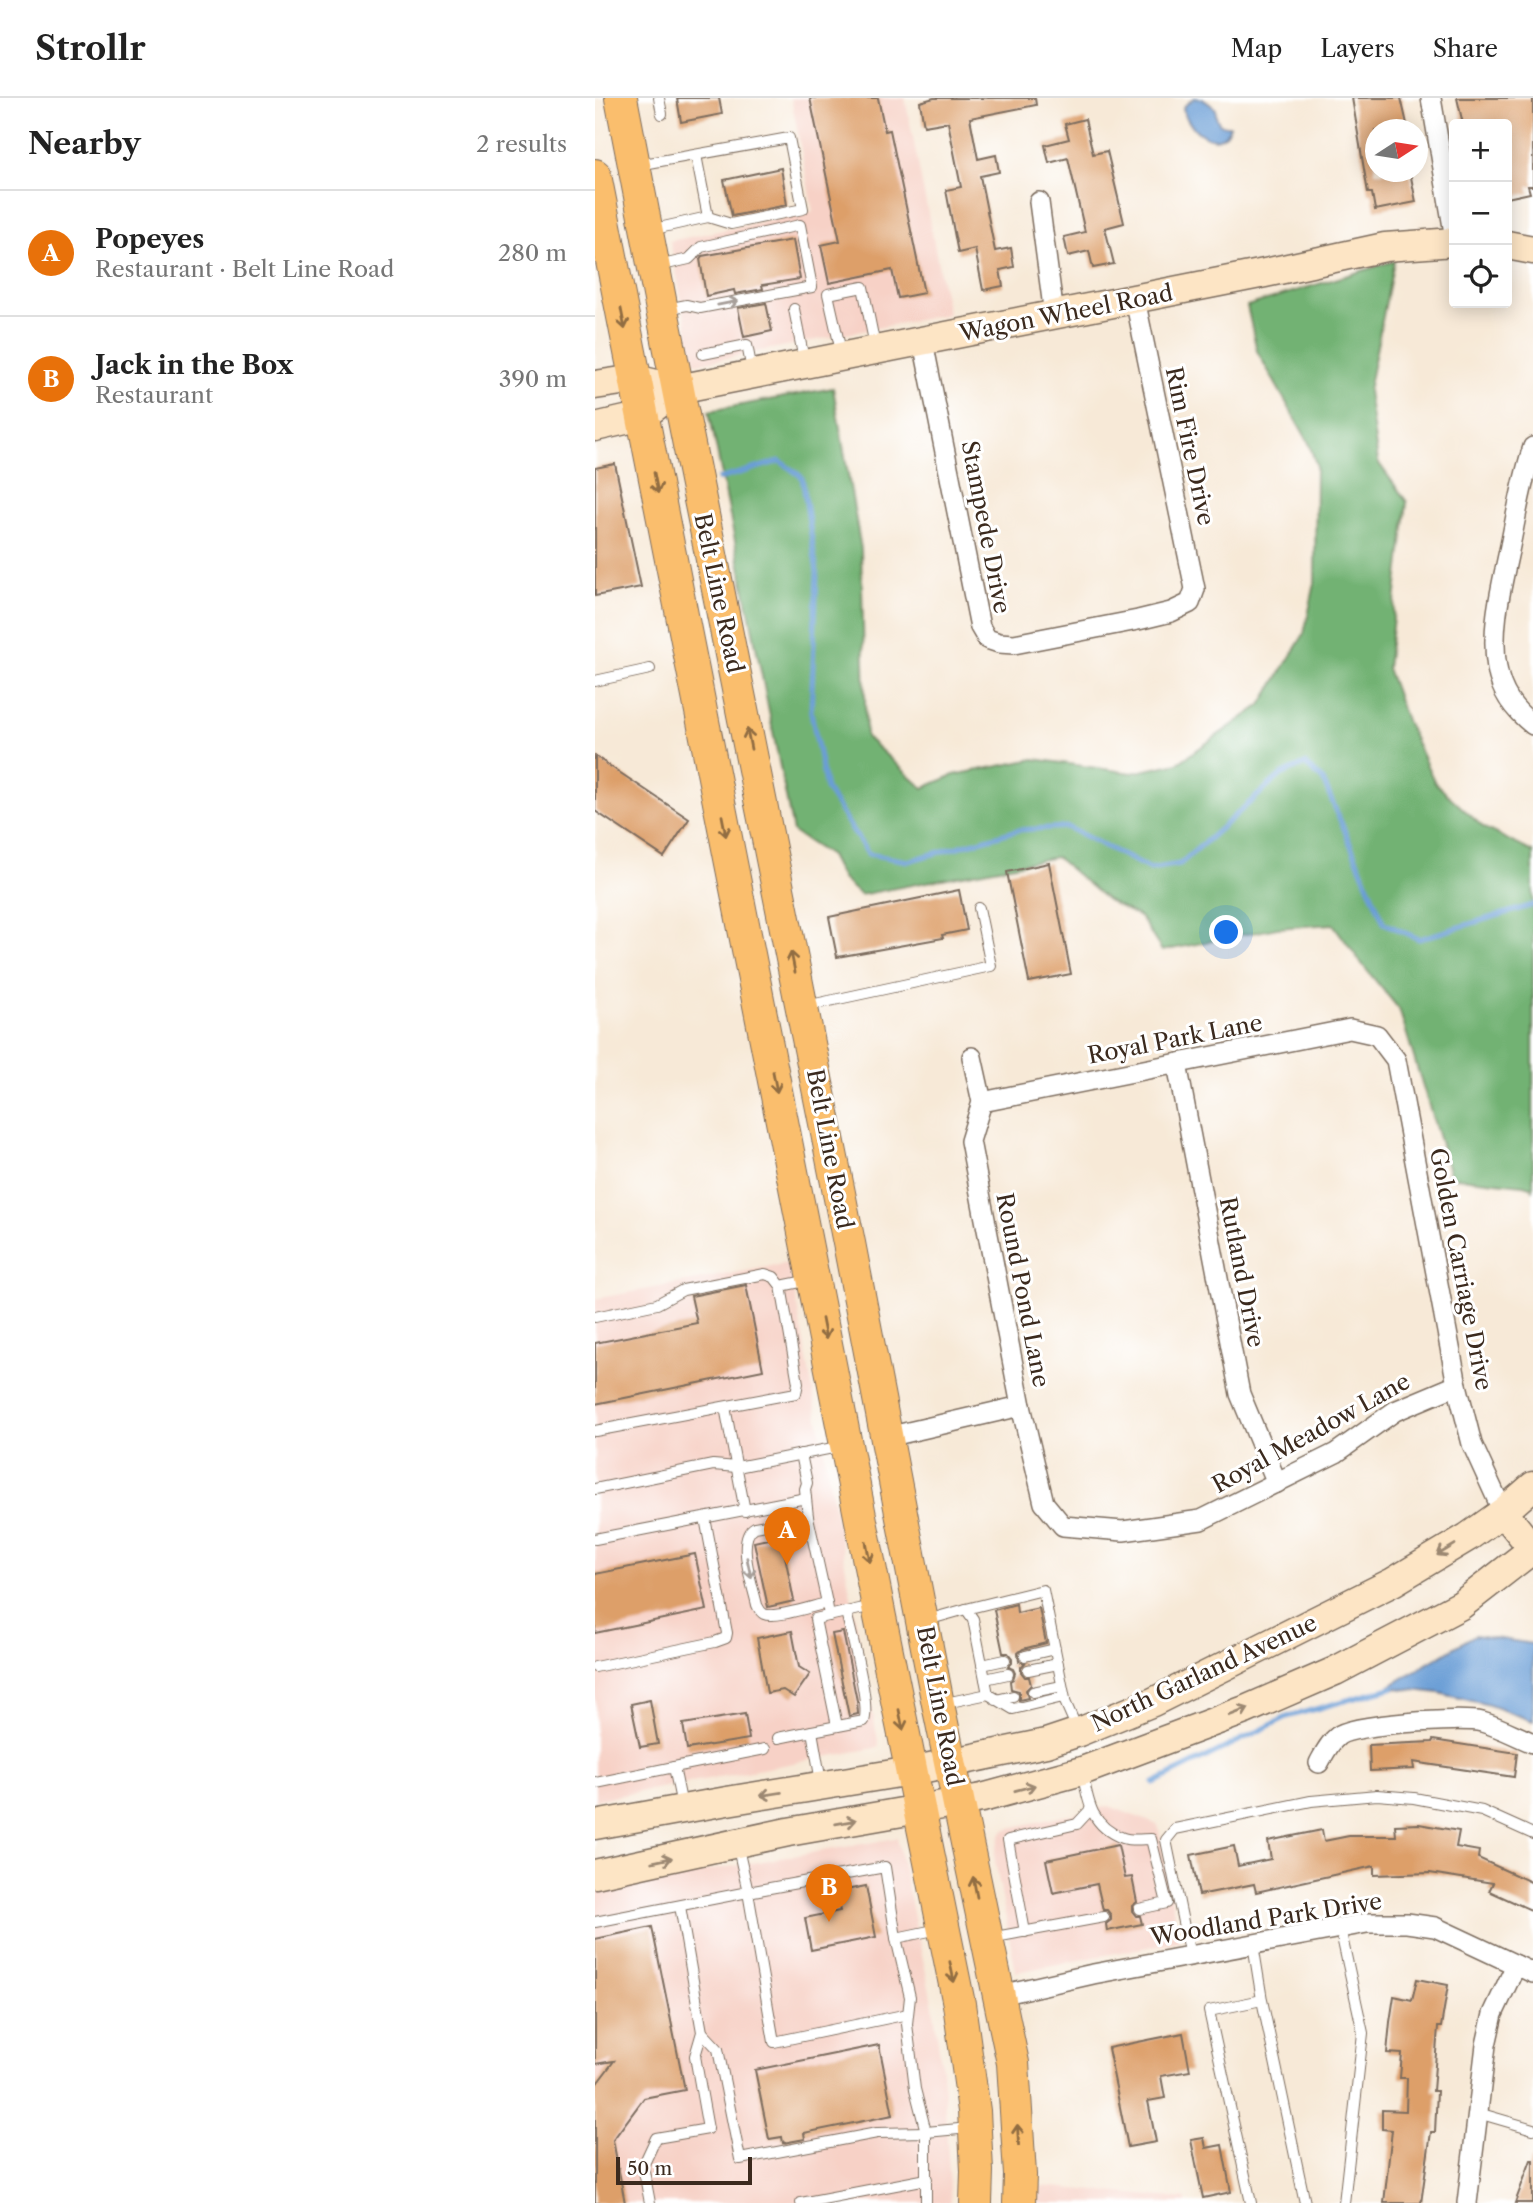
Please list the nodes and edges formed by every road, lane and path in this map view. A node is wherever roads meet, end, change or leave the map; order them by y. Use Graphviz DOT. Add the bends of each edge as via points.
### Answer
graph roads {
  1 [pos="603,98"];
  2 [pos="621,98"];
  3 [pos="659,98"];
  4 [pos="1431,98"];
  5 [pos="595,100"];
  6 [pos="662,114"];
  7 [pos="696,155"];
  8 [pos="634,166"];
  9 [pos="595,175"];
  10 [pos="1038,202"];
  11 [pos="1449,204"];
  12 [pos="708,217"];
  13 [pos="646,231"];
  14 [pos="1449,242"];
  15 [pos="1512,246"];
  16 [pos="1533,250"];
  17 [pos="653,267"];
  18 [pos="812,287"];
  19 [pos="828,294"];
  20 [pos="1135,299"];
  21 [pos="794,309"];
  22 [pos="662,310"];
  23 [pos="1054,315"];
  24 [pos="923,342"];
  25 [pos="876,350"];
  26 [pos="703,354"];
  27 [pos="842,357"];
  28 [pos="805,364"];
  29 [pos="753,374"];
  30 [pos="635,379"];
  31 [pos="595,385"];
  32 [pos="677,389"];
  33 [pos="643,416"];
  34 [pos="595,427"];
  35 [pos="1533,447"];
  36 [pos="1190,603"];
  37 [pos="650,668"];
  38 [pos="595,681"];
  39 [pos="1533,726"];
  40 [pos="979,908"];
  41 [pos="802,1007"];
  42 [pos="762,1015"];
  43 [pos="1377,1035"];
  44 [pos="972,1057"];
  45 [pos="1177,1064"];
  46 [pos="982,1102"];
  47 [pos="835,1173"];
  48 [pos="795,1181"];
  49 [pos="815,1280"];
  50 [pos="781,1286"];
  51 [pos="595,1317"];
  52 [pos="1457,1385"];
  53 [pos="1021,1406"];
  54 [pos="725,1407"];
  55 [pos="595,1431"];
  56 [pos="887,1437"];
  57 [pos="847,1445"];
  58 [pos="801,1454"];
  59 [pos="737,1467"];
  60 [pos="1277,1483"];
  61 [pos="1533,1486"];
  62 [pos="595,1489"];
  63 [pos="806,1498"];
  64 [pos="745,1511"];
  65 [pos="1503,1512"];
  66 [pos="808,1517"];
  67 [pos="705,1518"];
  68 [pos="1063,1526"];
  69 [pos="595,1539"];
  70 [pos="1533,1549"];
  71 [pos="827,1603"];
  72 [pos="878,1605"];
  73 [pos="966,1609"];
  74 [pos="846,1612"];
  75 [pos="829,1616"];
  76 [pos="923,1622"];
  77 [pos="1055,1649"];
  78 [pos="1025,1656"];
  79 [pos="1005,1660"];
  80 [pos="1058,1664"];
  81 [pos="982,1665"];
  82 [pos="595,1667"];
  83 [pos="1028,1670"];
  84 [pos="1008,1674"];
  85 [pos="985,1679"];
  86 [pos="1062,1686"];
  87 [pos="1033,1692"];
  88 [pos="1013,1696"];
  89 [pos="992,1697"];
  90 [pos="1065,1699"];
  91 [pos="939,1704"];
  92 [pos="837,1726"];
  93 [pos="812,1731"];
  94 [pos="1079,1732"];
  95 [pos="778,1738"];
  96 [pos="1533,1743"];
  97 [pos="765,1749"];
  98 [pos="1319,1763"];
  99 [pos="950,1764"];
  100 [pos="674,1767"];
  101 [pos="1082,1771"];
  102 [pos="911,1772"];
  103 [pos="595,1782"];
  104 [pos="822,1786"];
  105 [pos="958,1802"];
  106 [pos="919,1809"];
  107 [pos="683,1810"];
  108 [pos="1090,1810"];
  109 [pos="595,1825"];
  110 [pos="1533,1834"];
  111 [pos="737,1843"];
  112 [pos="595,1874"];
  113 [pos="748,1892"];
  114 [pos="680,1906"];
  115 [pos="1139,1909"];
  116 [pos="1104,1917"];
  117 [pos="595,1922"];
  118 [pos="943,1928"];
  119 [pos="1340,1928"];
  120 [pos="1025,1932"];
  121 [pos="896,1938"];
  122 [pos="986,1939"];
  123 [pos="1253,1944"];
  124 [pos="1191,1956"];
  125 [pos="1524,1969"];
  126 [pos="1000,1995"];
  127 [pos="1262,2000"];
  128 [pos="908,2014"];
  129 [pos="702,2032"];
  130 [pos="1478,2113"];
  131 [pos="975,2127"];
  132 [pos="1533,2129"];
  133 [pos="926,2132"];
  134 [pos="927,2179"];
  135 [pos="650,2203"];
  136 [pos="801,2203"];
  137 [pos="926,2203"];
  138 [pos="976,2203"];
  139 [pos="1019,2203"];
  140 [pos="1251,2203"];
  141 [pos="1305,2203"];
  142 [pos="1344,2203"];
  143 [pos="1467,2203"];
  1 -- 5 [label="main road"];
  2 -- 8 [label="main road, Belt Line Road"];
  3 -- 6 [label="lane"];
  4 -- 11 [label="street"];
  7 -- 8 [label="lane"];
  7 -- 12 [label="lane"];
  7 -- 12 [label="lane" via="789,138 803,209 731,224"];
  8 -- 13 [label="main road, Belt Line Road"];
  9 -- 30 [label="main road, Belt Line Road, one-way"];
  10 -- 23 [label="street"];
  12 -- 13 [label="lane"];
  13 -- 17 [label="main road, Belt Line Road"];
  14 -- 20 [label="main road, Wagon Wheel Road" via="1385,247"];
  15 -- 16 [label="main road"];
  17 -- 18 [label="lane" via="689,259 701,247 800,225"];
  17 -- 22 [label="main road, Belt Line Road"];
  18 -- 19 [label="lane"];
  22 -- 18 [label="lane, one-way" via="687,305 700,309"];
  19 -- 25 [label="lane" via="863,287"];
  19 -- 27 [label="lane"];
  20 -- 23 [label="main road, Wagon Wheel Road"];
  20 -- 36 [label="street, Rim Fire Drive" via="1195,589"];
  21 -- 28 [label="lane"];
  22 -- 32 [label="main road, Belt Line Road"];
  23 -- 24 [label="main road, Wagon Wheel Road"];
  24 -- 25 [label="main road, Wagon Wheel Road"];
  24 -- 36 [label="street, Stampede Drive" via="975,606 988,639 1014,645 1171,612"];
  25 -- 27 [label="main road, Wagon Wheel Road"];
  26 -- 29 [label="lane" via="747,345"];
  27 -- 28 [label="main road, Wagon Wheel Road"];
  28 -- 29 [label="main road, Wagon Wheel Road"];
  29 -- 32 [label="main road, Wagon Wheel Road"];
  30 -- 31 [label="main road, Wagon Wheel Road"];
  30 -- 32 [label="main road, Wagon Wheel Road"];
  30 -- 33 [label="main road, Belt Line Road"];
  32 -- 33 [label="main road, Wagon Wheel Road"];
  41 -- 32 [label="main road, Belt Line Road, one-way"];
  33 -- 34 [label="main road, Wagon Wheel Road"];
  33 -- 42 [label="main road, Belt Line Road, one-way"];
  35 -- 39 [label="street" via="1517,503 1496,623 1496,649 1501,686 1510,704"];
  37 -- 38 [label="lane"];
  40 -- 41 [label="lane" via="991,967"];
  41 -- 42 [label="main road"];
  41 -- 47 [label="main road, Belt Line Road"];
  42 -- 48 [label="main road, Belt Line Road, one-way"];
  43 -- 45 [label="street, Royal Park Lane" via="1350,1029"];
  43 -- 52 [label="street, Golden Carriage Drive" via="1396,1060"];
  44 -- 46 [label="street"];
  45 -- 46 [label="street, Royal Park Lane"];
  45 -- 60 [label="street, Rutland Drive" via="1240,1394"];
  46 -- 53 [label="street, Round Pond Lane" via="970,1140"];
  47 -- 48 [label="main road"];
  47 -- 56 [label="main road, Belt Line Road"];
  48 -- 49 [label="main road, Belt Line Road"];
  49 -- 50 [label="lane"];
  49 -- 57 [label="main road, Belt Line Road, one-way"];
  50 -- 51 [label="lane" via="765,1275 683,1290 657,1304"];
  50 -- 54 [label="lane" via="799,1383 796,1393"];
  52 -- 60 [label="street, Royal Meadow Lane" via="1395,1411 1336,1453"];
  52 -- 65 [label="street, Golden Carriage Drive" via="1472,1444"];
  53 -- 56 [label="street"];
  53 -- 68 [label="street, Round Pond Lane" via="1044,1503"];
  54 -- 55 [label="lane"];
  54 -- 59 [label="lane"];
  56 -- 57 [label="main road"];
  56 -- 76 [label="main road, Belt Line Road"];
  57 -- 58 [label="lane"];
  57 -- 72 [label="main road, Belt Line Road, one-way"];
  58 -- 59 [label="lane"];
  58 -- 63 [label="lane"];
  59 -- 62 [label="lane" via="713,1465"];
  59 -- 64 [label="lane"];
  60 -- 68 [label="street, Royal Meadow Lane" via="1201,1520 1123,1531"];
  61 -- 65 [label="main road, North Garland Avenue"];
  63 -- 64 [label="lane"];
  63 -- 66 [label="lane"];
  64 -- 67 [label="lane"];
  65 -- 70 [label="main road"];
  65 -- 94 [label="main road, North Garland Avenue, one-way" via="1393,1583 1153,1702"];
  66 -- 71 [label="lane"];
  66 -- 71 [label="lane, one-way" via="749,1530 745,1550 757,1605 766,1615"];
  67 -- 69 [label="lane"];
  67 -- 82 [label="lane" via="726,1638"];
  101 -- 70 [label="main road, North Garland Avenue, one-way" via="1335,1671 1461,1605"];
  71 -- 75 [label="lane"];
  72 -- 74 [label="lane"];
  72 -- 102 [label="main road, Belt Line Road, one-way"];
  73 -- 76 [label="lane"];
  73 -- 77 [label="lane" via="1043,1590"];
  73 -- 81 [label="lane" via="973,1619"];
  74 -- 75 [label="lane"];
  74 -- 92 [label="lane" via="867,1713 864,1721"];
  75 -- 92 [label="lane" via="815,1619"];
  76 -- 91 [label="main road, Belt Line Road"];
  77 -- 78 [label="lane"];
  77 -- 80 [label="lane"];
  79 -- 81 [label="lane"];
  80 -- 83 [label="lane"];
  80 -- 86 [label="lane"];
  81 -- 85 [label="lane"];
  84 -- 85 [label="lane"];
  85 -- 89 [label="lane"];
  86 -- 87 [label="lane"];
  86 -- 90 [label="lane"];
  88 -- 89 [label="lane"];
  89 -- 90 [label="lane" via="1013,1709"];
  89 -- 91 [label="lane"];
  90 -- 94 [label="lane"];
  91 -- 99 [label="main road, Belt Line Road"];
  92 -- 93 [label="lane"];
  93 -- 95 [label="lane"];
  93 -- 104 [label="lane"];
  94 -- 99 [label="main road, North Garland Avenue"];
  96 -- 98 [label="street" via="1481,1722 1439,1719 1339,1735"];
  97 -- 100 [label="lane"];
  99 -- 102 [label="main road, North Garland Avenue"];
  99 -- 105 [label="main road, Belt Line Road"];
  100 -- 103 [label="lane"];
  100 -- 107 [label="lane"];
  105 -- 101 [label="main road, North Garland Avenue, one-way"];
  101 -- 108 [label="lane"];
  102 -- 104 [label="main road, North Garland Avenue"];
  102 -- 106 [label="main road, Belt Line Road"];
  104 -- 107 [label="main road, North Garland Avenue, one-way"];
  105 -- 106 [label="main road, North Garland Avenue"];
  122 -- 105 [label="main road, Belt Line Road, one-way"];
  111 -- 106 [label="main road, North Garland Avenue, one-way"];
  106 -- 118 [label="main road, Belt Line Road"];
  107 -- 109 [label="main road, North Garland Avenue"];
  108 -- 115 [label="lane" via="1103,1827 1124,1839 1151,1839 1167,1903"];
  108 -- 120 [label="lane" via="1077,1824 1008,1840"];
  110 -- 124 [label="lane" via="1482,1811 1377,1795 1311,1801 1175,1829 1166,1840"];
  112 -- 111 [label="main road, North Garland Avenue, one-way"];
  111 -- 113 [label="lane"];
  113 -- 114 [label="lane"];
  113 -- 121 [label="lane" via="885,1867"];
  113 -- 128 [label="lane" via="774,2042"];
  114 -- 117 [label="lane"];
  114 -- 129 [label="lane"];
  116 -- 120 [label="lane"];
  118 -- 121 [label="lane"];
  118 -- 131 [label="main road, Belt Line Road, one-way" via="959,2004"];
  119 -- 123 [label="street, Woodland Park Drive"];
  119 -- 125 [label="street, Woodland Park Drive" via="1367,1923 1435,1927"];
  119 -- 142 [label="lane" via="1363,2033"];
  120 -- 122 [label="lane"];
  121 -- 128 [label="lane" via="910,1997"];
  122 -- 126 [label="main road, Belt Line Road"];
  123 -- 124 [label="street, Woodland Park Drive"];
  123 -- 127 [label="lane"];
  124 -- 126 [label="street, Woodland Park Drive"];
  125 -- 130 [label="street" via="1493,2014"];
  139 -- 126 [label="main road, Belt Line Road, one-way" via="1013,2063"];
  127 -- 140 [label="lane" via="1209,2011"];
  127 -- 141 [label="lane"];
  128 -- 133 [label="lane" via="915,2089"];
  129 -- 133 [label="lane" via="718,2049 740,2159 877,2133"];
  129 -- 135 [label="lane" via="695,2056 708,2129 656,2138 643,2166"];
  130 -- 132 [label="lane"];
  130 -- 143 [label="street"];
  131 -- 133 [label="lane"];
  131 -- 138 [label="main road, Belt Line Road"];
  133 -- 134 [label="lane"];
  134 -- 136 [label="lane"];
  134 -- 137 [label="lane"];
}
